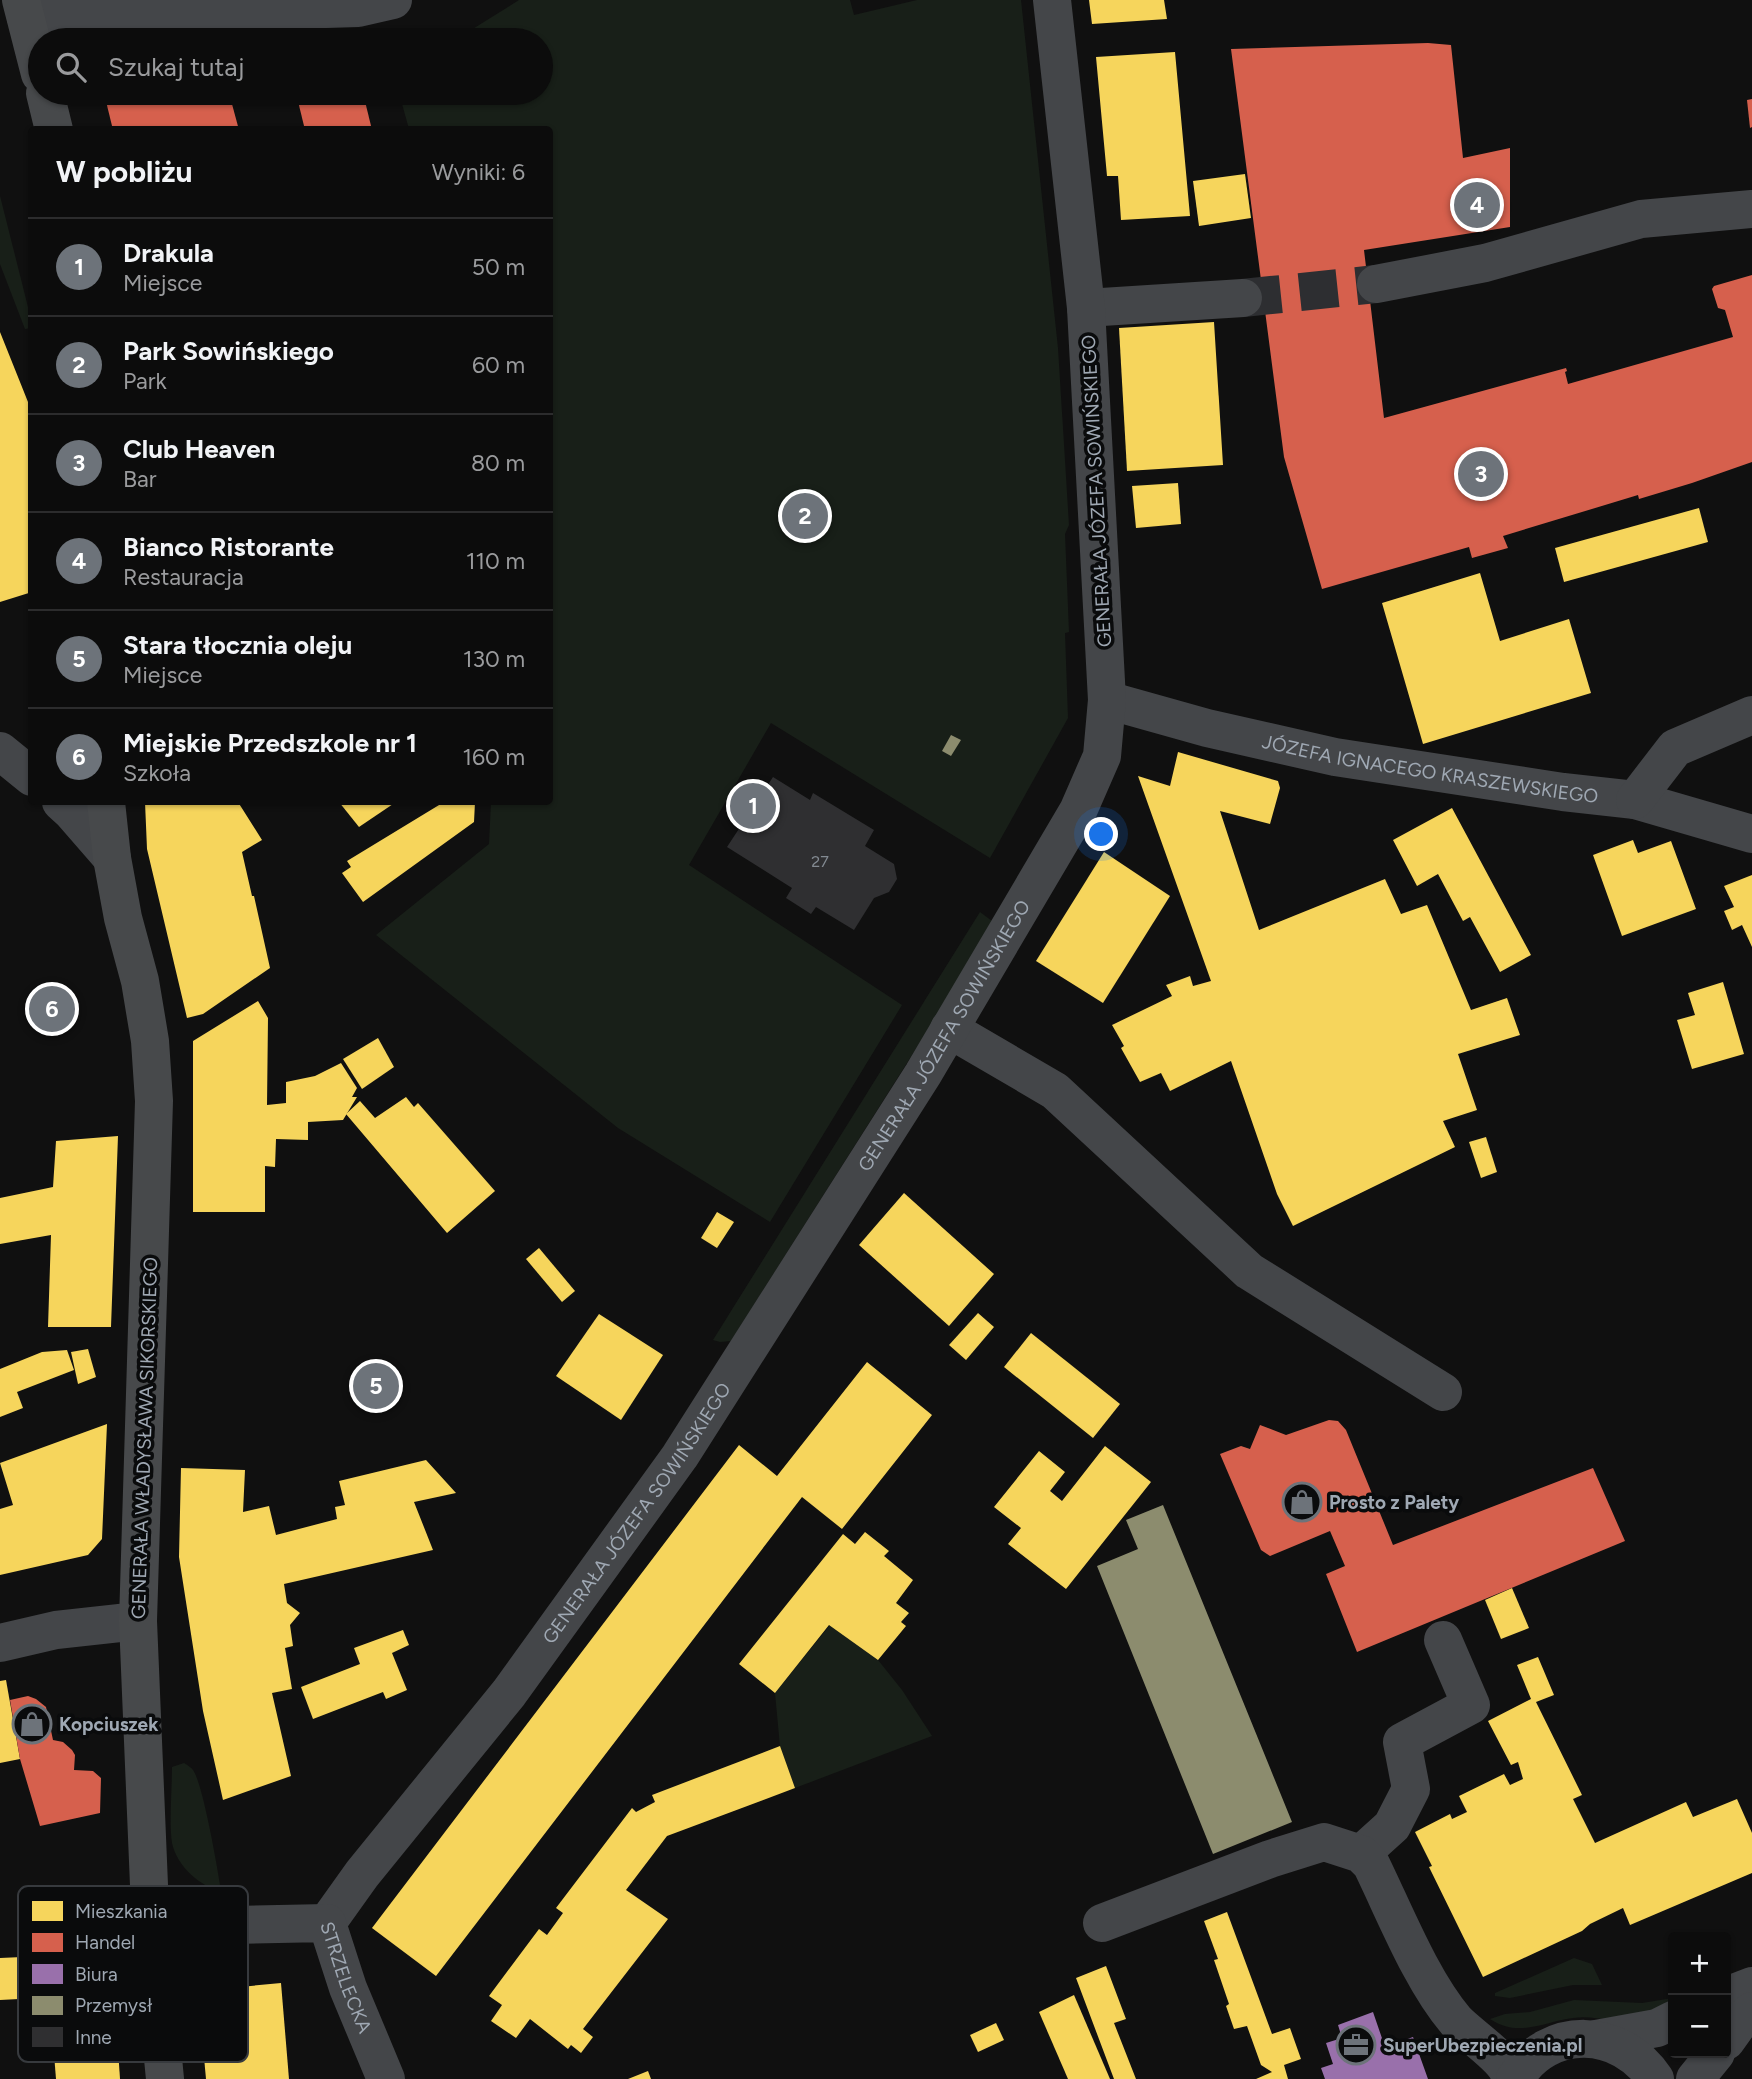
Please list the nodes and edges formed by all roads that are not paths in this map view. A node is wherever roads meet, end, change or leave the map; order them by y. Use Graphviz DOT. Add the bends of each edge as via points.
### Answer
graph roads {
  1 [pos="394,0"];
  2 [pos="1052,0"];
  3 [pos="205,6"];
  4 [pos="24,9"];
  5 [pos="29,28"];
  6 [pos="48,105"];
  7 [pos="53,126"];
  8 [pos="1752,209"];
  9 [pos="1376,284"];
  10 [pos="1243,298"];
  11 [pos="1086,308"];
  12 [pos="1107,700"];
  13 [pos="1752,715"];
  14 [pos="0,749"];
  15 [pos="28,750"];
  16 [pos="28,774"];
  17 [pos="1635,800"];
  18 [pos="64,805"];
  19 [pos="106,805"];
  20 [pos="1752,834"];
  21 [pos="112,859"];
  22 [pos="949,1029"];
  23 [pos="1443,1392"];
  24 [pos="138,1621"];
  25 [pos="1443,1640"];
  26 [pos="0,1643"];
  27 [pos="1361,1854"];
  28 [pos="149,1886"];
  29 [pos="327,1923"];
  30 [pos="1102,1923"];
  31 [pos="248,1925"];
  32 [pos="1752,1986"];
  33 [pos="1729,1995"];
  34 [pos="1752,2011"];
  35 [pos="1668,2022"];
  36 [pos="1731,2034"];
  37 [pos="1596,2039"];
  38 [pos="1554,2044"];
  39 [pos="1482,2046"];
  40 [pos="1712,2058"];
  41 [pos="386,2079"];
  42 [pos="1510,2079"];
  43 [pos="1515,2079"];
  44 [pos="1655,2079"];
  45 [pos="1695,2079"];
  1 -- 3 [label="street" via="358,8"];
  2 -- 11 [label="street, GENERAŁA JÓZEFA SOWIŃSKIEGO"];
  3 -- 4 [label="street"];
  4 -- 5 [label="main road"];
  6 -- 7 [label="main road"];
  8 -- 9 [label="street" via="1641,219 1485,262"];
  10 -- 11 [label="street"];
  11 -- 12 [label="street, GENERAŁA JÓZEFA SOWIŃSKIEGO"];
  12 -- 17 [label="street, JÓZEFA IGNACEGO KRASZEWSKIEGO" via="1335,757"];
  12 -- 22 [label="street, GENERAŁA JÓZEFA SOWIŃSKIEGO" via="1102,756 1078,811"];
  13 -- 17 [label="street" via="1675,748"];
  14 -- 15 [label="street"];
  14 -- 16 [label="street"];
  17 -- 20 [label="street, JÓZEFA IGNACEGO KRASZEWSKIEGO"];
  18 -- 21 [label="street"];
  19 -- 21 [label="main road, GENERAŁA WŁADYSŁAWA SIKORSKIEGO"];
  21 -- 24 [label="main road, GENERAŁA WŁADYSŁAWA SIKORSKIEGO" via="144,1005 154,1101"];
  22 -- 23 [label="street" via="1055,1091 1250,1271"];
  22 -- 29 [label="street, GENERAŁA JÓZEFA SOWIŃSKIEGO" via="680,1456 509,1693"];
  24 -- 26 [label="street" via="56,1630"];
  24 -- 28 [label="main road, GENERAŁA WŁADYSŁAWA SIKORSKIEGO"];
  25 -- 27 [label="street" via="1472,1705 1402,1742 1411,1789 1392,1826"];
  27 -- 30 [label="street" via="1324,1842"];
  27 -- 39 [label="street" via="1371,1864 1438,1999"];
  29 -- 31 [label="street, STRZELECKA"];
  29 -- 41 [label="street, STRZELECKA"];
  32 -- 33 [label="street"];
  34 -- 36 [label="street"];
  35 -- 37 [label="street"];
  37 -- 38 [label="street"];
  37 -- 44 [label="street" via="1639,2059"];
  38 -- 39 [label="street" via="1513,2052"];
  38 -- 43 [label="street" via="1536,2055"];
  39 -- 42 [label="street" via="1502,2060"];
  40 -- 45 [label="street"];
}
